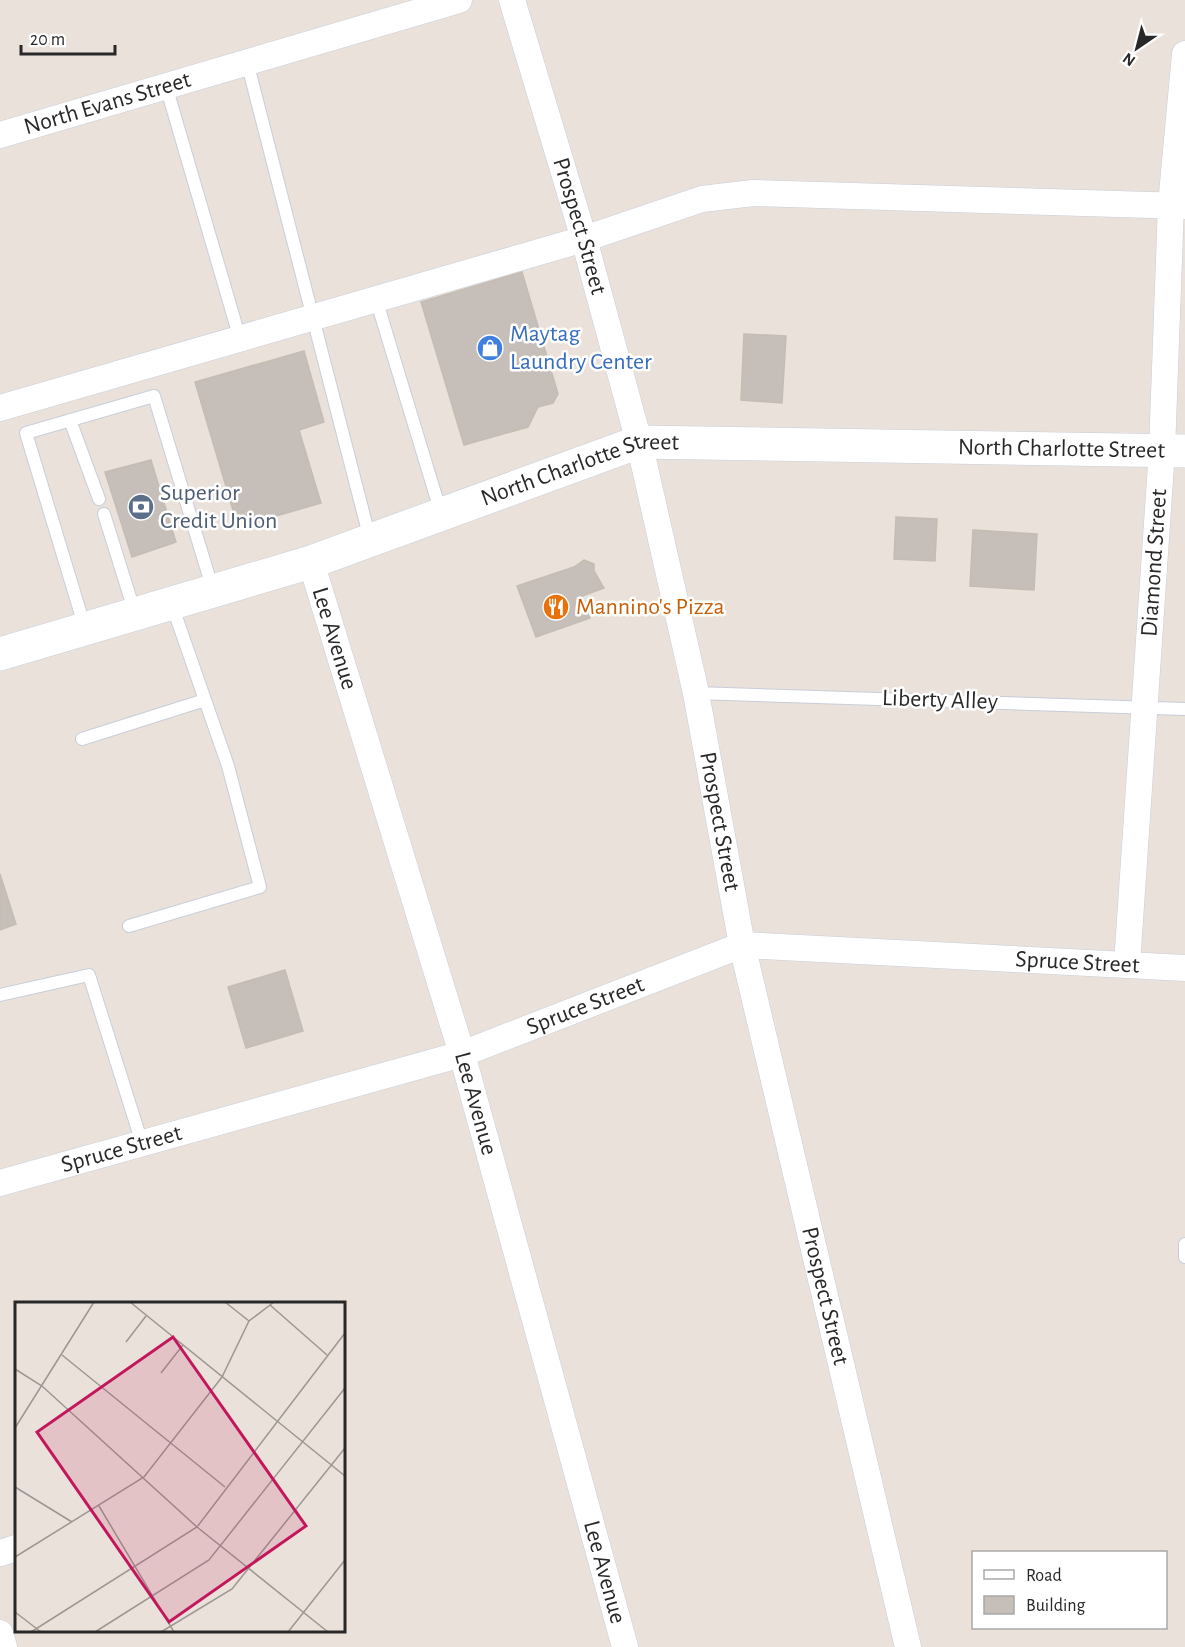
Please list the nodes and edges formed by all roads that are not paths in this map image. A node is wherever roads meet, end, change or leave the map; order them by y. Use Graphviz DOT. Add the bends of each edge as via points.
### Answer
graph roads {
  1 [pos="459,0"];
  2 [pos="512,0"];
  3 [pos="1185,54"];
  4 [pos="247,62"];
  5 [pos="166,86"];
  6 [pos="0,135"];
  7 [pos="1178,205"];
  8 [pos="584,239"];
  9 [pos="376,299"];
  10 [pos="315,317"];
  11 [pos="240,339"];
  12 [pos="0,408"];
  13 [pos="70,420"];
  14 [pos="639,442"];
  15 [pos="1174,450"];
  16 [pos="99,499"];
  17 [pos="104,514"];
  18 [pos="442,514"];
  19 [pos="371,540"];
  20 [pos="311,562"];
  21 [pos="214,591"];
  22 [pos="172,604"];
  23 [pos="136,614"];
  24 [pos="85,629"];
  25 [pos="0,654"];
  26 [pos="696,693"];
  27 [pos="205,700"];
  28 [pos="1145,706"];
  29 [pos="1185,709"];
  30 [pos="82,739"];
  31 [pos="129,926"];
  32 [pos="742,945"];
  33 [pos="1127,964"];
  34 [pos="1185,968"];
  35 [pos="0,995"];
  36 [pos="462,1054"];
  37 [pos="142,1143"];
  38 [pos="0,1183"];
  39 [pos="1185,1244"];
  40 [pos="1185,1257"];
  41 [pos="15,1548"];
  42 [pos="0,1553"];
  43 [pos="0,1633"];
  44 [pos="4,1647"];
  45 [pos="625,1647"];
  46 [pos="908,1647"];
  1 -- 4 [label="street, North Evans Street"];
  2 -- 8 [label="street, Prospect Street"];
  3 -- 7 [label="street, Diamond Street"];
  4 -- 5 [label="street, North Evans Street"];
  4 -- 10 [label="lane"];
  5 -- 6 [label="street, North Evans Street"];
  5 -- 11 [label="lane"];
  7 -- 8 [label="street" via="753,193 702,199"];
  7 -- 15 [label="street, Diamond Street"];
  8 -- 9 [label="street"];
  8 -- 14 [label="street, Prospect Street"];
  9 -- 10 [label="street"];
  9 -- 18 [label="lane"];
  10 -- 11 [label="street"];
  10 -- 19 [label="lane"];
  11 -- 12 [label="street"];
  13 -- 16 [label="lane"];
  13 -- 21 [label="lane" via="154,396"];
  13 -- 24 [label="lane" via="26,433"];
  14 -- 15 [label="main road, North Charlotte Street"];
  14 -- 18 [label="main road, North Charlotte Street"];
  14 -- 26 [label="street, Prospect Street"];
  15 -- 28 [label="street, Diamond Street"];
  17 -- 23 [label="lane"];
  18 -- 19 [label="main road, North Charlotte Street"];
  19 -- 20 [label="main road, North Charlotte Street"];
  20 -- 21 [label="main road, North Charlotte Street"];
  20 -- 36 [label="street, Lee Avenue"];
  21 -- 22 [label="main road, North Charlotte Street"];
  22 -- 23 [label="main road, North Charlotte Street"];
  22 -- 27 [label="lane"];
  23 -- 24 [label="main road, North Charlotte Street"];
  24 -- 25 [label="main road, North Charlotte Street"];
  26 -- 28 [label="lane, Liberty Alley"];
  26 -- 32 [label="street, Prospect Street"];
  27 -- 30 [label="lane"];
  27 -- 31 [label="lane" via="228,766 260,887"];
  28 -- 29 [label="lane, Liberty Alley"];
  28 -- 33 [label="street, Diamond Street"];
  32 -- 33 [label="street, Spruce Street"];
  32 -- 36 [label="street, Spruce Street"];
  32 -- 46 [label="street, Prospect Street"];
  33 -- 34 [label="street, Spruce Street"];
  35 -- 37 [label="lane" via="89,975"];
  36 -- 37 [label="street, Spruce Street"];
  36 -- 45 [label="street, Lee Avenue"];
  37 -- 38 [label="street, Spruce Street"];
  39 -- 40 [label="lane"];
  41 -- 42 [label="street"];
  43 -- 44 [label="street"];
}
